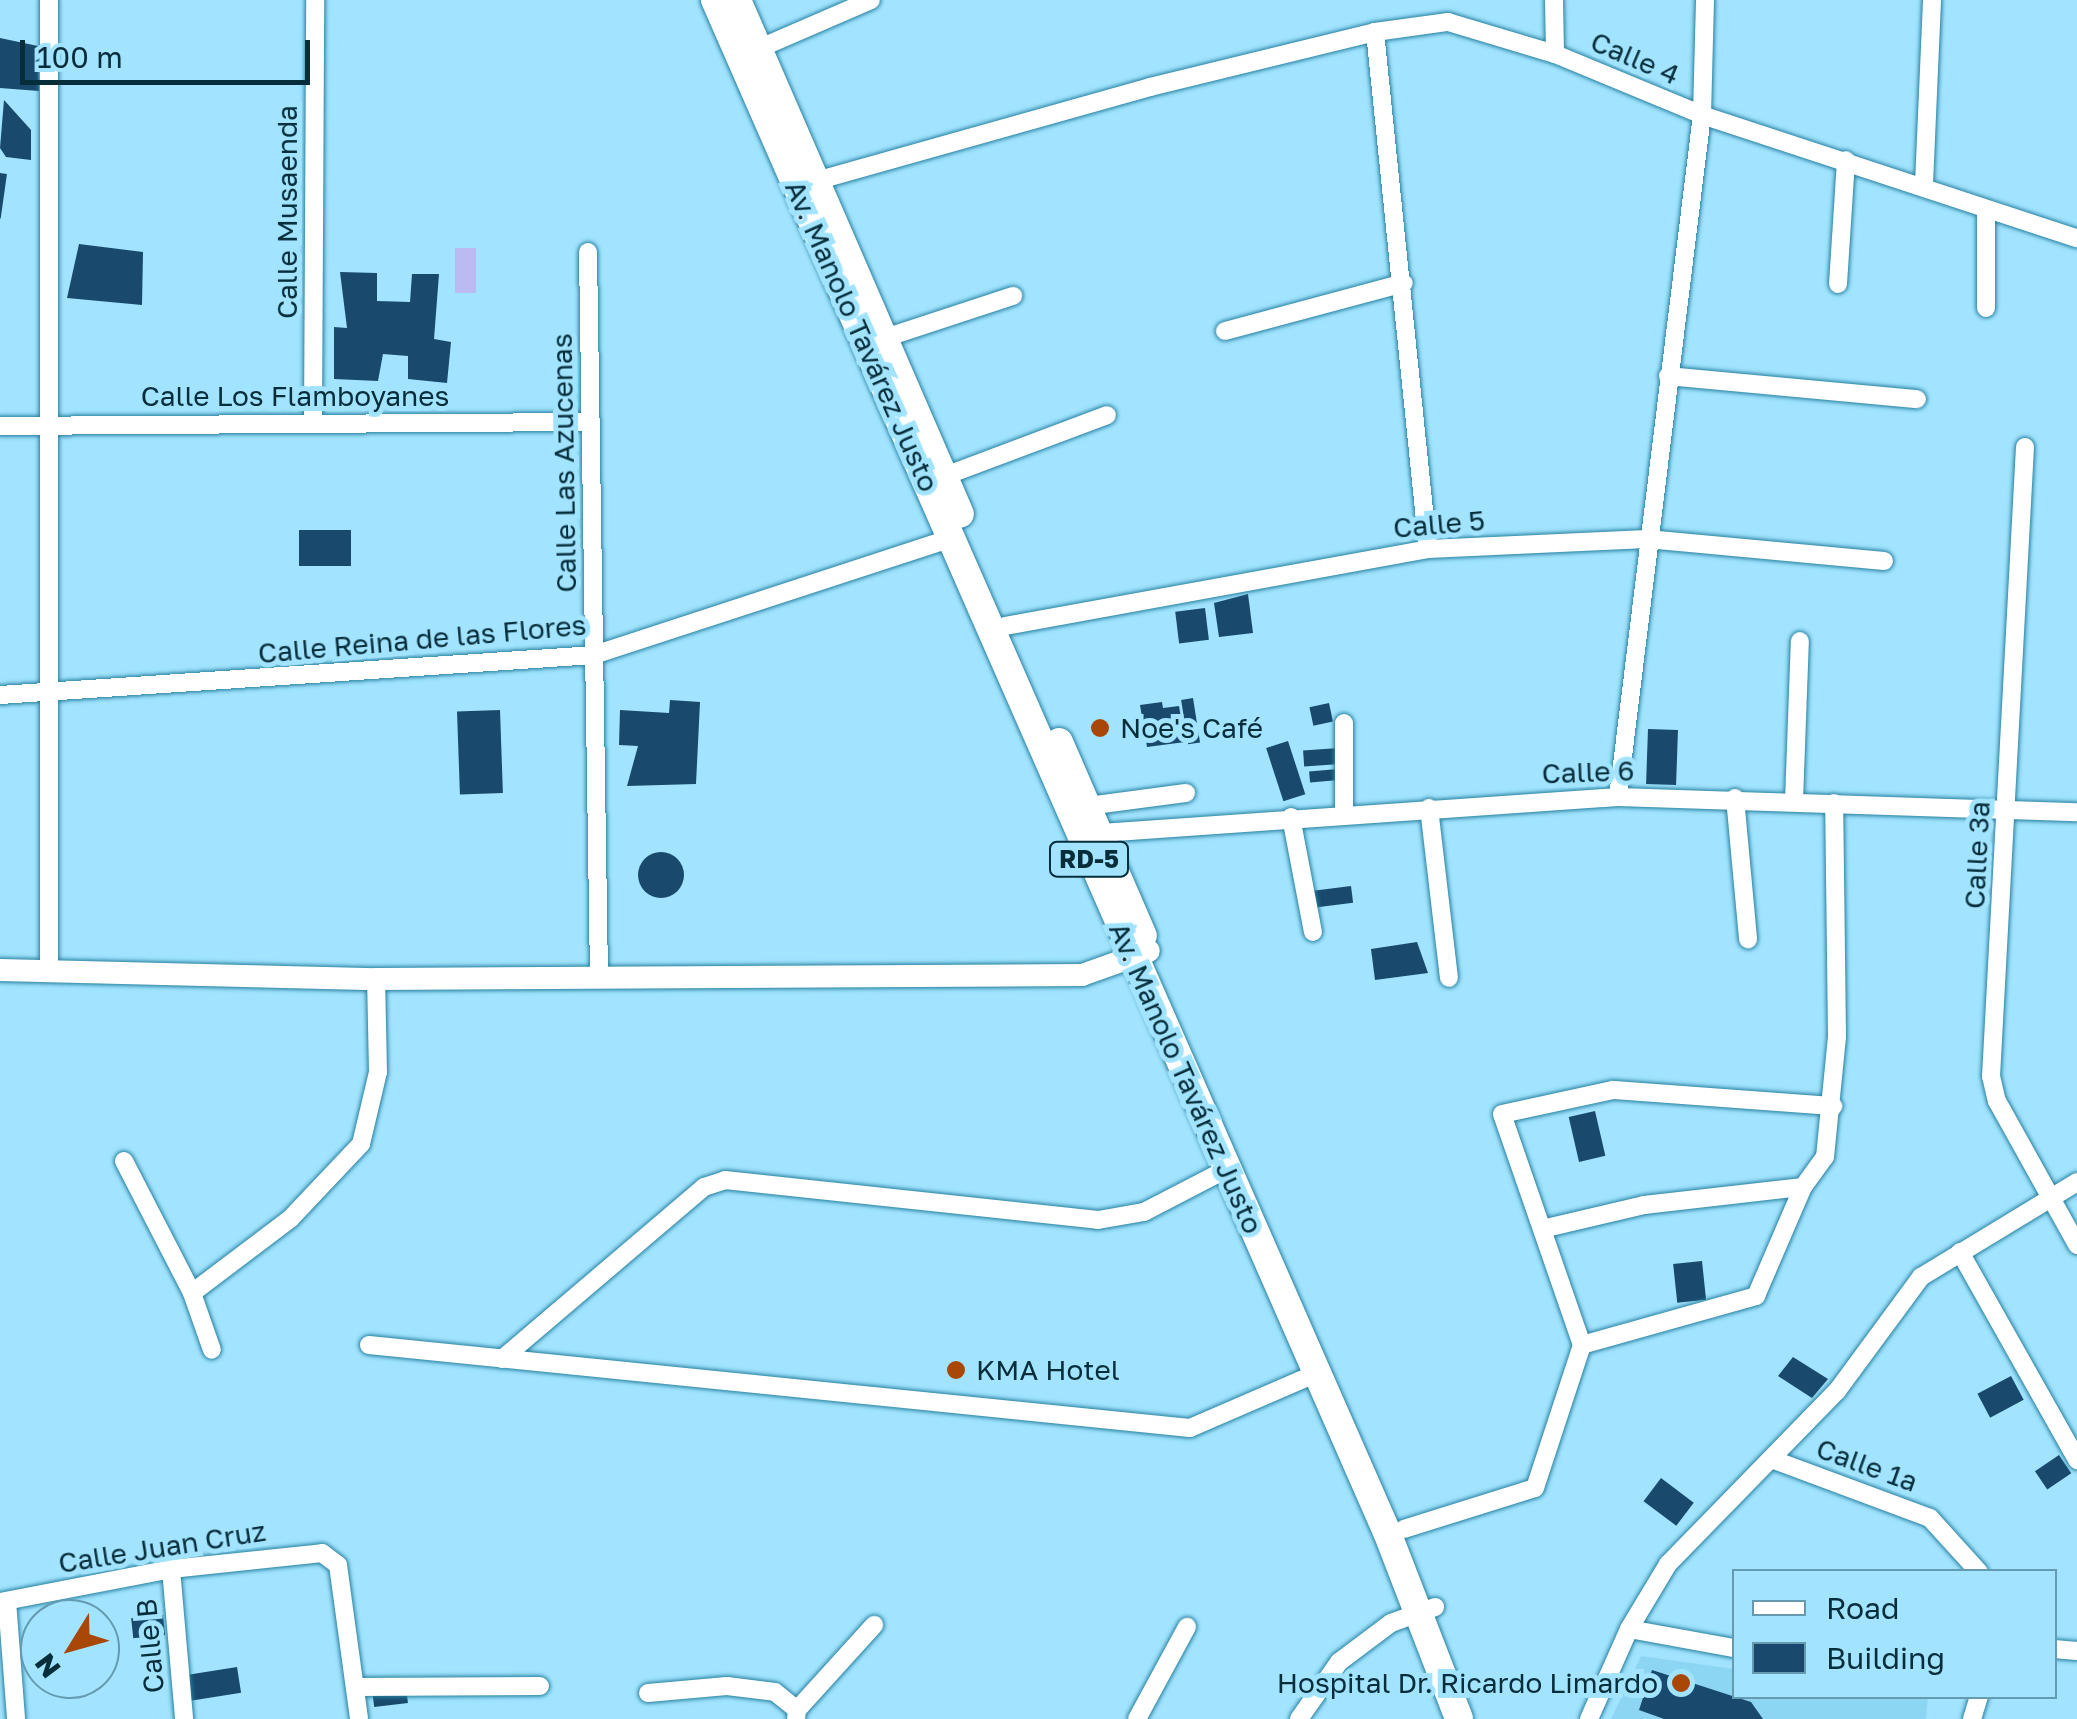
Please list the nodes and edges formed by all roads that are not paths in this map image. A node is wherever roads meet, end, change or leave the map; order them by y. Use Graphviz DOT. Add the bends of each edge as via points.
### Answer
graph roads {
  1 [pos="50,0"];
  2 [pos="315,0"];
  3 [pos="715,0"];
  4 [pos="736,0"];
  5 [pos="871,0"];
  6 [pos="1554,0"];
  7 [pos="1705,0"];
  8 [pos="1932,0"];
  9 [pos="1375,32"];
  10 [pos="758,49"];
  11 [pos="1554,54"];
  12 [pos="1702,115"];
  13 [pos="1846,160"];
  14 [pos="816,181"];
  15 [pos="1924,184"];
  16 [pos="1986,212"];
  17 [pos="2077,238"];
  18 [pos="588,252"];
  19 [pos="1404,284"];
  20 [pos="1838,284"];
  21 [pos="1012,296"];
  22 [pos="1986,308"];
  23 [pos="1225,331"];
  24 [pos="885,338"];
  25 [pos="1668,376"];
  26 [pos="1918,399"];
  27 [pos="1108,415"];
  28 [pos="590,422"];
  29 [pos="313,424"];
  30 [pos="0,426"];
  31 [pos="49,426"];
  32 [pos="2025,447"];
  33 [pos="945,476"];
  34 [pos="950,538"];
  35 [pos="1647,540"];
  36 [pos="1428,548"];
  37 [pos="1884,560"];
  38 [pos="1004,626"];
  39 [pos="1800,641"];
  40 [pos="594,654"];
  41 [pos="0,695"];
  42 [pos="49,695"];
  43 [pos="1344,722"];
  44 [pos="1186,793"];
  45 [pos="1618,797"];
  46 [pos="1735,798"];
  47 [pos="1794,801"];
  48 [pos="1834,803"];
  49 [pos="1088,806"];
  50 [pos="1429,808"];
  51 [pos="2008,808"];
  52 [pos="2077,812"];
  53 [pos="1344,814"];
  54 [pos="1292,817"];
  55 [pos="1101,833"];
  56 [pos="1313,932"];
  57 [pos="1748,939"];
  58 [pos="1140,954"];
  59 [pos="0,970"];
  60 [pos="48,970"];
  61 [pos="599,974"];
  62 [pos="1448,978"];
  63 [pos="376,980"];
  64 [pos="1834,1106"];
  65 [pos="124,1161"];
  66 [pos="1227,1169"];
  67 [pos="2077,1182"];
  68 [pos="1803,1188"];
  69 [pos="2049,1200"];
  70 [pos="1542,1229"];
  71 [pos="2077,1245"];
  72 [pos="1960,1252"];
  73 [pos="192,1293"];
  74 [pos="370,1345"];
  75 [pos="1582,1345"];
  76 [pos="212,1350"];
  77 [pos="502,1359"];
  78 [pos="1317,1373"];
  79 [pos="1774,1460"];
  80 [pos="2077,1460"];
  81 [pos="1404,1528"];
  82 [pos="170,1569"];
  83 [pos="1976,1569"];
  84 [pos="4,1601"];
  85 [pos="1427,1609"];
  86 [pos="874,1626"];
  87 [pos="1187,1627"];
  88 [pos="1629,1629"];
  89 [pos="1732,1648"];
  90 [pos="540,1686"];
  91 [pos="356,1687"];
  92 [pos="648,1692"];
  93 [pos="796,1714"];
  94 [pos="16,1719"];
  95 [pos="184,1719"];
  96 [pos="360,1719"];
  97 [pos="1138,1719"];
  98 [pos="1299,1719"];
  99 [pos="1458,1719"];
  100 [pos="1478,1719"];
  101 [pos="1589,1719"];
  1 -- 31 [label="street"];
  2 -- 29 [label="street, Calle Musaenda"];
  3 -- 34 [label="main road, Av. Manolo Tavárez Justo / RD-5"];
  4 -- 10 [label="main road, Av. Manolo Tavárez Justo / RD-5"];
  5 -- 10 [label="street"];
  6 -- 11 [label="street"];
  7 -- 12 [label="street"];
  8 -- 15 [label="street"];
  9 -- 11 [label="street, Calle 4" via="1448,22"];
  9 -- 14 [label="street, Calle 4"];
  9 -- 19 [label="street"];
  10 -- 14 [label="main road, Av. Manolo Tavárez Justo / RD-5"];
  11 -- 12 [label="street, Calle 4"];
  12 -- 13 [label="street, Calle 4"];
  12 -- 25 [label="street"];
  13 -- 15 [label="street, Calle 4"];
  13 -- 20 [label="street"];
  14 -- 24 [label="main road, Av. Manolo Tavárez Justo / RD-5"];
  15 -- 16 [label="street, Calle 4"];
  16 -- 17 [label="street, Calle 4"];
  16 -- 22 [label="street"];
  18 -- 28 [label="street, Calle Las Azucenas"];
  19 -- 23 [label="street"];
  19 -- 36 [label="street"];
  21 -- 24 [label="street"];
  24 -- 33 [label="main road, Av. Manolo Tavárez Justo / RD-5"];
  25 -- 26 [label="street"];
  25 -- 35 [label="street"];
  27 -- 33 [label="street"];
  28 -- 29 [label="street, Calle Los Flamboyanes"];
  28 -- 40 [label="street, Calle Las Azucenas"];
  29 -- 31 [label="street, Calle Los Flamboyanes"];
  30 -- 31 [label="street, Calle Los Flamboyanes"];
  31 -- 42 [label="street"];
  32 -- 51 [label="street, Calle 3ª"];
  33 -- 38 [label="main road, Av. Manolo Tavárez Justo / RD-5"];
  34 -- 40 [label="street, Calle Reina de las Flores"];
  34 -- 58 [label="main road, Av. Manolo Tavárez Justo / RD-5"];
  35 -- 36 [label="street, Calle 5"];
  35 -- 37 [label="street, Calle 5"];
  35 -- 45 [label="street"];
  36 -- 38 [label="street, Calle 5"];
  38 -- 49 [label="main road, Av. Manolo Tavárez Justo / RD-5"];
  39 -- 47 [label="street"];
  40 -- 42 [label="street, Calle Reina de las Flores"];
  40 -- 61 [label="street, Calle Las Azucenas"];
  41 -- 42 [label="street, Calle Reina de las Flores"];
  42 -- 60 [label="street"];
  43 -- 53 [label="street"];
  44 -- 49 [label="street"];
  45 -- 46 [label="street, Calle 6"];
  45 -- 50 [label="street, Calle 6"];
  46 -- 47 [label="street, Calle 6"];
  46 -- 57 [label="street"];
  47 -- 48 [label="street, Calle 6"];
  48 -- 51 [label="street, Calle 6"];
  48 -- 64 [label="street"];
  49 -- 55 [label="main road, Av. Manolo Tavárez Justo / RD-5"];
  50 -- 53 [label="street, Calle 6"];
  50 -- 62 [label="street"];
  51 -- 52 [label="street, Calle 6"];
  51 -- 69 [label="street, Calle 3ª" via="1991,1076"];
  53 -- 54 [label="street, Calle 6"];
  54 -- 55 [label="street, Calle 6"];
  54 -- 56 [label="street"];
  55 -- 58 [label="main road, Av. Manolo Tavárez Justo / RD-5"];
  58 -- 61 [label="street" via="1082,974"];
  58 -- 66 [label="main road, Av. Manolo Tavárez Justo / RD-5"];
  58 -- 81 [label="main road, Av. Manolo Tavárez Justo / RD-5"];
  59 -- 60 [label="street"];
  60 -- 63 [label="street"];
  61 -- 63 [label="street"];
  63 -- 73 [label="street" via="378,1072 361,1144 291,1218"];
  64 -- 68 [label="street" via="1825,1157"];
  64 -- 70 [label="street" via="1612,1090 1502,1114"];
  65 -- 73 [label="street"];
  66 -- 77 [label="street" via="1144,1212 1098,1220 724,1180 704,1187"];
  66 -- 78 [label="main road, Av. Manolo Tavárez Justo / RD-5"];
  67 -- 69 [label="street"];
  68 -- 70 [label="street" via="1644,1205"];
  68 -- 75 [label="street" via="1756,1296"];
  69 -- 71 [label="street, Calle 3ª"];
  69 -- 72 [label="street"];
  70 -- 75 [label="street"];
  72 -- 79 [label="street" via="1921,1277 1838,1391"];
  72 -- 80 [label="street"];
  73 -- 76 [label="street"];
  74 -- 77 [label="street"];
  75 -- 81 [label="street" via="1535,1488"];
  77 -- 78 [label="street" via="1190,1428"];
  78 -- 85 [label="main road, Av. Manolo Tavárez Justo / RD-5"];
  79 -- 83 [label="street, Calle 1ª" via="1930,1518"];
  79 -- 88 [label="street" via="1668,1564"];
  81 -- 85 [label="main road, Av. Manolo Tavárez Justo / RD-5"];
  82 -- 84 [label="street, Calle Juan Cruz"];
  82 -- 91 [label="street, Calle Juan Cruz" via="332,1557"];
  82 -- 95 [label="street, Calle B"];
  84 -- 94 [label="street"];
  85 -- 98 [label="street" via="1338,1662"];
  85 -- 99 [label="main road, Av. Manolo Tavárez Justo / RD-5"];
  85 -- 100 [label="main road, Av. Manolo Tavárez Justo / RD-5"];
  86 -- 93 [label="street"];
  87 -- 97 [label="street"];
  88 -- 89 [label="street"];
  88 -- 101 [label="street"];
  90 -- 91 [label="street"];
  91 -- 96 [label="street"];
  92 -- 93 [label="street" via="726,1686 775,1692"];
}
